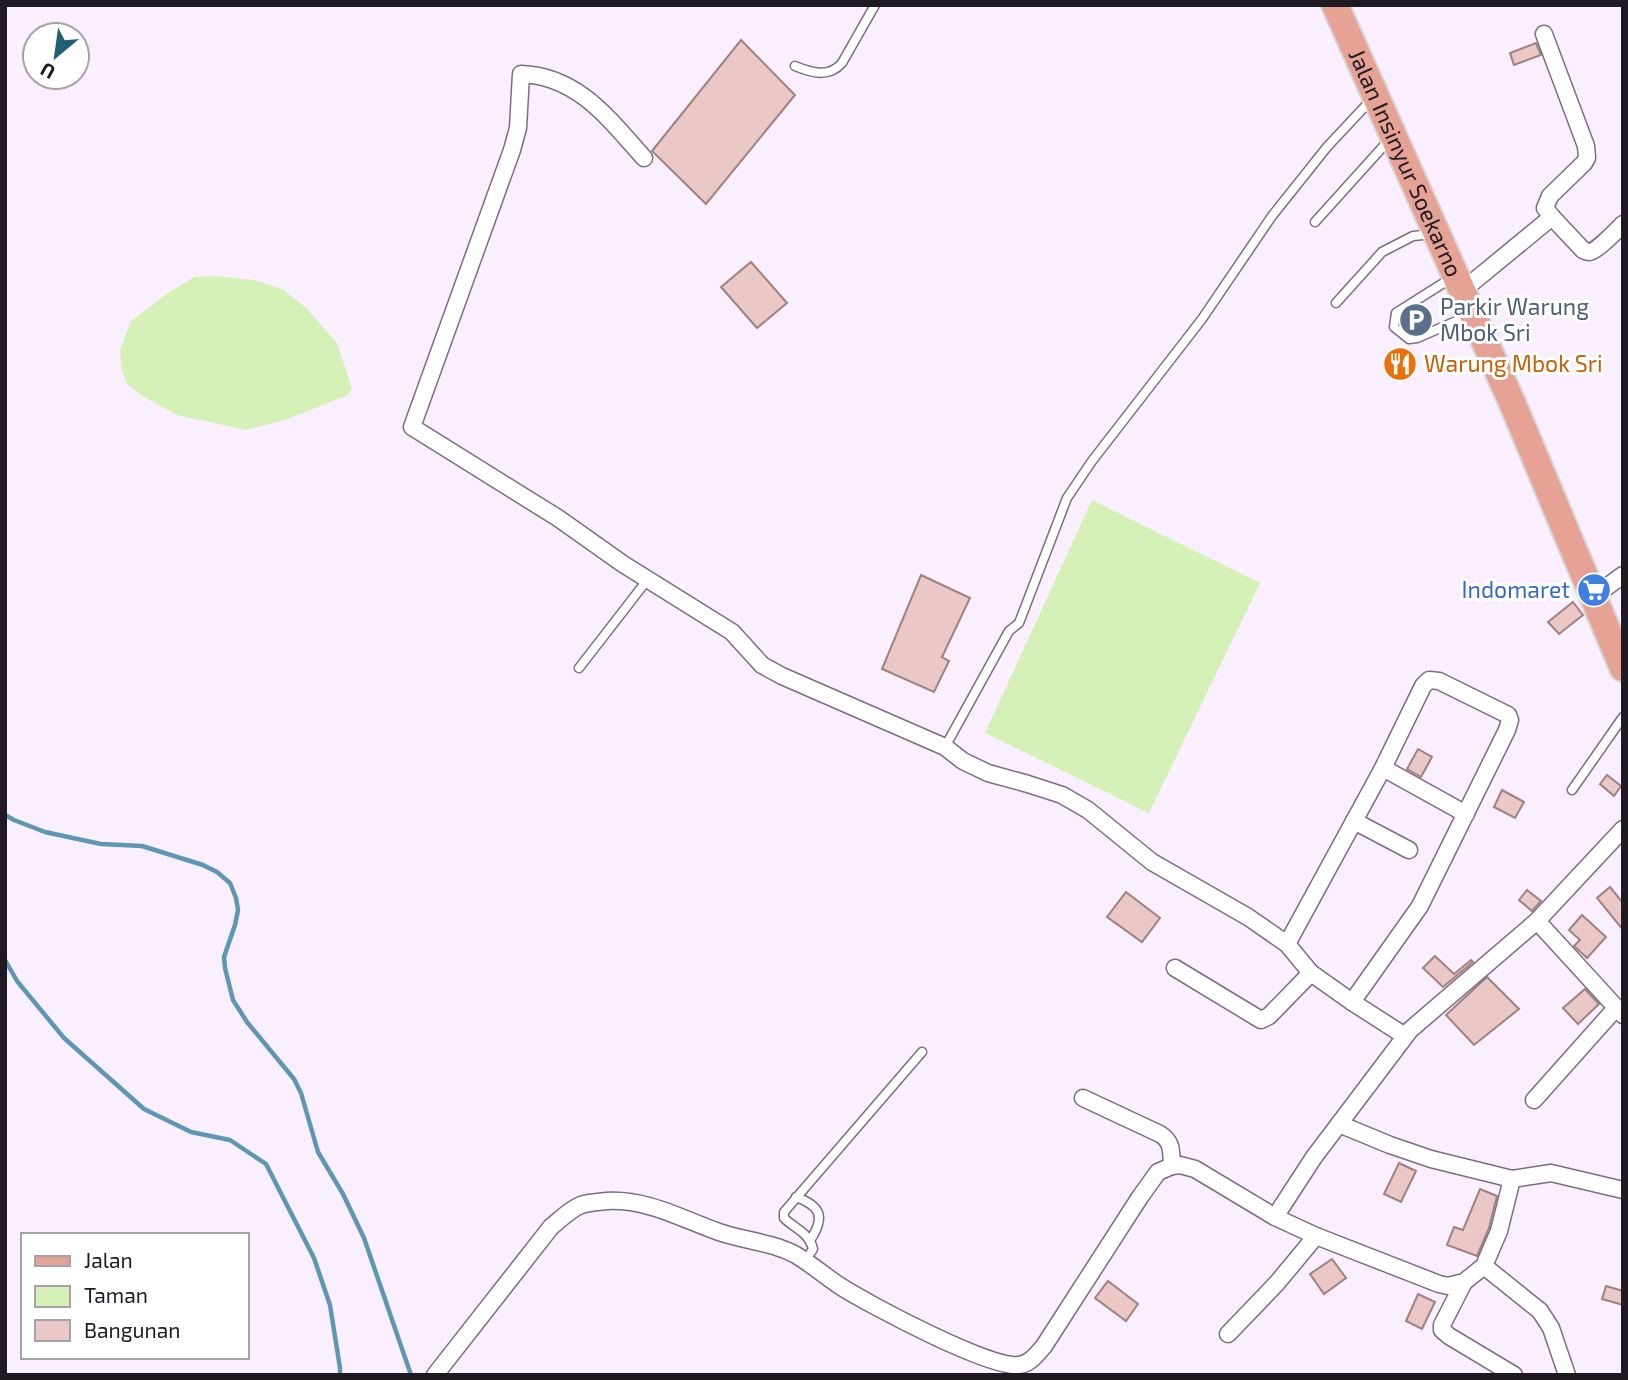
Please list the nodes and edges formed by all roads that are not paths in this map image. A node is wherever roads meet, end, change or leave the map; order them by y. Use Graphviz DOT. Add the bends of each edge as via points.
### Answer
graph roads {
  1 [pos="875,5"];
  2 [pos="1335,5"];
  3 [pos="1544,34"];
  4 [pos="794,66"];
  5 [pos="1375,96"];
  6 [pos="1393,136"];
  7 [pos="643,158"];
  8 [pos="1552,217"];
  9 [pos="1315,222"];
  10 [pos="1623,224"];
  11 [pos="1437,234"];
  12 [pos="1463,293"];
  13 [pos="1336,303"];
  14 [pos="1623,575"];
  15 [pos="648,579"];
  16 [pos="1593,597"];
  17 [pos="579,668"];
  18 [pos="1623,668"];
  19 [pos="1623,717"];
  20 [pos="945,747"];
  21 [pos="1383,768"];
  22 [pos="1572,790"];
  23 [pos="1466,814"];
  24 [pos="1354,821"];
  25 [pos="1623,829"];
  26 [pos="1409,850"];
  27 [pos="1537,921"];
  28 [pos="1287,944"];
  29 [pos="1175,968"];
  30 [pos="1311,973"];
  31 [pos="1352,1003"];
  32 [pos="1619,1012"];
  33 [pos="1405,1036"];
  34 [pos="922,1052"];
  35 [pos="1083,1098"];
  36 [pos="1534,1100"];
  37 [pos="1339,1124"];
  38 [pos="1172,1166"];
  39 [pos="1512,1179"];
  40 [pos="1623,1190"];
  41 [pos="796,1197"];
  42 [pos="1275,1217"];
  43 [pos="1315,1237"];
  44 [pos="811,1240"];
  45 [pos="805,1261"];
  46 [pos="1484,1266"];
  47 [pos="1464,1282"];
  48 [pos="1228,1334"];
  49 [pos="435,1375"];
  50 [pos="1514,1375"];
  51 [pos="1567,1375"];
  1 -- 4 [label="lane" via="837,69 813,72"];
  2 -- 5 [label="main road, Jalan Insinyur Soekarno"];
  3 -- 8 [label="street" via="1588,152 1584,163 1546,202"];
  5 -- 6 [label="main road, Jalan Insinyur Soekarno"];
  5 -- 20 [label="lane" via="1272,216 1202,319 1067,498 1018,623 1009,631"];
  6 -- 9 [label="lane"];
  6 -- 11 [label="main road, Jalan Insinyur Soekarno"];
  7 -- 15 [label="street" via="605,114 578,92 549,78 521,74 513,150 412,426"];
  8 -- 10 [label="street" via="1588,252"];
  8 -- 12 [label="street"];
  11 -- 12 [label="main road, Jalan Insinyur Soekarno"];
  11 -- 13 [label="lane" via="1413,236 1382,252"];
  12 -- 12 [label="lane" via="1396,313 1394,327 1409,339 1417,338"];
  12 -- 16 [label="main road, Jalan Insinyur Soekarno"];
  14 -- 16 [label="street"];
  15 -- 17 [label="lane"];
  15 -- 20 [label="street" via="732,632 762,666"];
  16 -- 18 [label="main road, Jalan Insinyur Soekarno"];
  19 -- 22 [label="lane"];
  20 -- 28 [label="street" via="988,774 1062,795 1152,862"];
  21 -- 23 [label="street"];
  21 -- 23 [label="street" via="1429,680 1508,715 1507,730"];
  21 -- 24 [label="street"];
  23 -- 31 [label="street" via="1420,906"];
  24 -- 26 [label="street"];
  24 -- 28 [label="street"];
  25 -- 27 [label="street"];
  27 -- 32 [label="street"];
  27 -- 33 [label="street"];
  28 -- 30 [label="street"];
  29 -- 30 [label="street" via="1261,1020"];
  30 -- 31 [label="street"];
  31 -- 33 [label="street"];
  32 -- 36 [label="street"];
  33 -- 37 [label="street"];
  34 -- 41 [label="lane"];
  35 -- 38 [label="street" via="1167,1139"];
  37 -- 39 [label="street" via="1431,1159"];
  37 -- 42 [label="street"];
  38 -- 42 [label="street" via="1195,1170"];
  38 -- 45 [label="street" via="1158,1172 1146,1188 1044,1346 1025,1364 1004,1365 962,1349 841,1287"];
  39 -- 40 [label="street" via="1551,1173"];
  39 -- 46 [label="street" via="1499,1231"];
  41 -- 44 [label="lane" via="818,1212 820,1221"];
  41 -- 44 [label="lane" via="784,1218"];
  42 -- 43 [label="street"];
  43 -- 47 [label="street" via="1439,1284"];
  43 -- 48 [label="street"];
  44 -- 45 [label="lane" via="813,1249"];
  45 -- 49 [label="street" via="779,1247 719,1232 640,1203 584,1204 551,1227"];
  46 -- 47 [label="street"];
  46 -- 51 [label="street" via="1540,1311 1551,1328"];
  47 -- 50 [label="street" via="1442,1329"];
}
